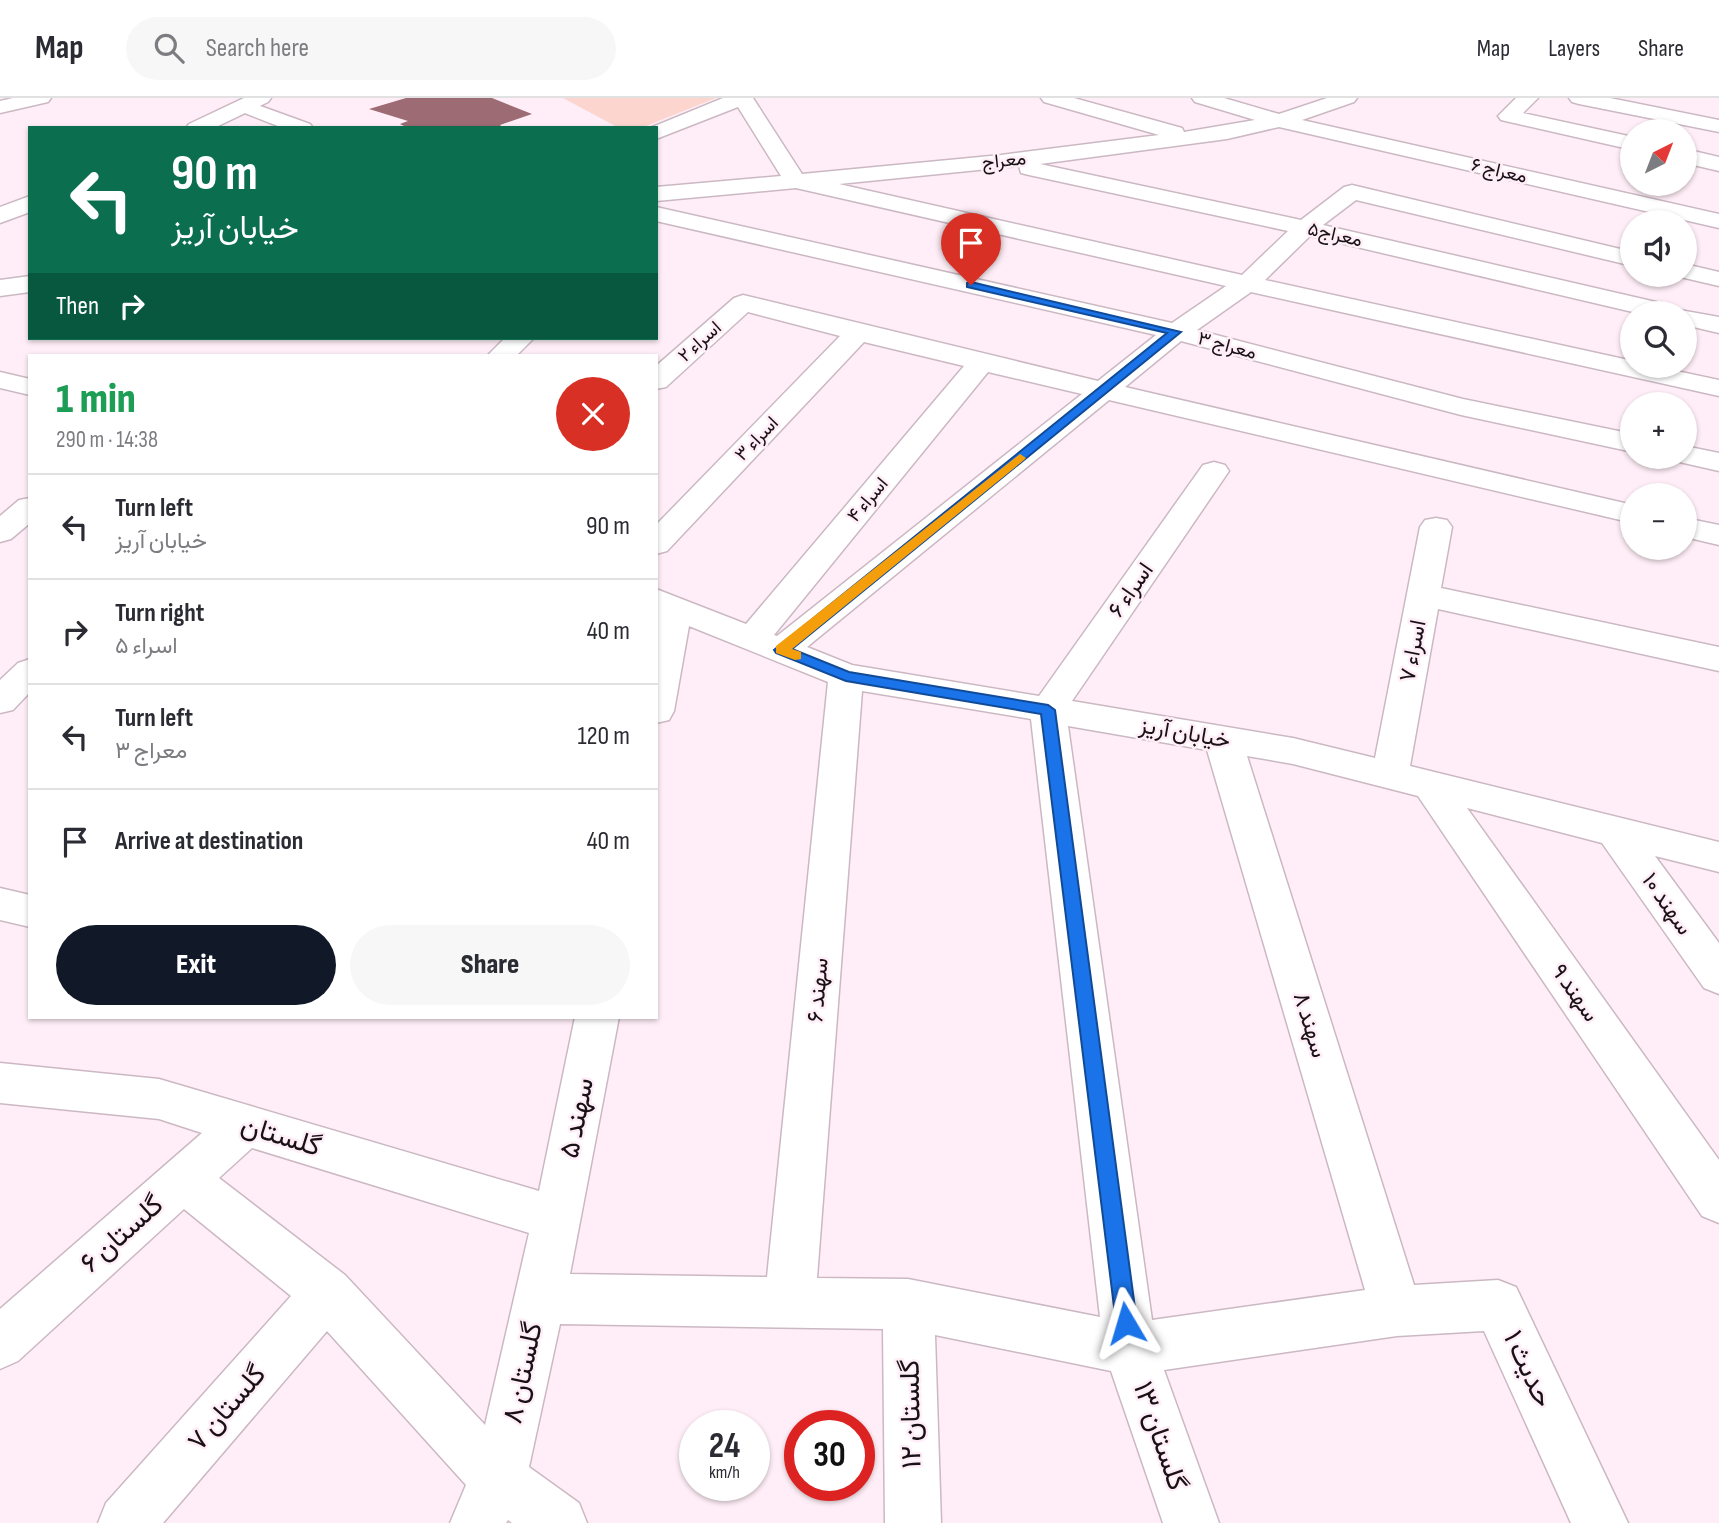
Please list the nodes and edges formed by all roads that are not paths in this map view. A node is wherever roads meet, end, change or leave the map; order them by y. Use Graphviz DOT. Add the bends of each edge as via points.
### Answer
graph roads {
  1 [pos="19,98"];
  2 [pos="41,98"];
  3 [pos="742,98"];
  4 [pos="1051,98"];
  5 [pos="1202,98"];
  6 [pos="1347,98"];
  7 [pos="1528,98"];
  8 [pos="1579,98"];
  9 [pos="253,102"];
  10 [pos="0,106"];
  11 [pos="1279,121"];
  12 [pos="200,126"];
  13 [pos="299,126"];
  14 [pos="1719,126"];
  15 [pos="658,132"];
  16 [pos="1190,138"];
  17 [pos="1620,141"];
  18 [pos="1698,159"];
  19 [pos="1001,162"];
  20 [pos="1719,164"];
  21 [pos="796,181"];
  22 [pos="28,204"];
  23 [pos="658,210"];
  24 [pos="658,210"];
  25 [pos="0,216"];
  26 [pos="1719,221"];
  27 [pos="1305,228"];
  28 [pos="1620,256"];
  29 [pos="1697,274"];
  30 [pos="1719,279"];
  31 [pos="1249,282"];
  32 [pos="28,284"];
  33 [pos="0,288"];
  34 [pos="1620,302"];
  35 [pos="1697,320"];
  36 [pos="1719,325"];
  37 [pos="1176,332"];
  38 [pos="858,333"];
  39 [pos="519,340"];
  40 [pos="503,354"];
  41 [pos="982,362"];
  42 [pos="658,379"];
  43 [pos="1719,388"];
  44 [pos="1103,391"];
  45 [pos="1620,440"];
  46 [pos="1697,457"];
  47 [pos="1719,462"];
  48 [pos="1214,471"];
  49 [pos="28,509"];
  50 [pos="1620,511"];
  51 [pos="1436,527"];
  52 [pos="1697,530"];
  53 [pos="0,533"];
  54 [pos="1719,535"];
  55 [pos="658,542"];
  56 [pos="1424,595"];
  57 [pos="666,604"];
  58 [pos="767,644"];
  59 [pos="1719,659"];
  60 [pos="28,673"];
  61 [pos="846,676"];
  62 [pos="658,690"];
  63 [pos="0,701"];
  64 [pos="1048,710"];
  65 [pos="1223,740"];
  66 [pos="1390,776"];
  67 [pos="1431,786"];
  68 [pos="1616,832"];
  69 [pos="1719,857"];
  70 [pos="0,904"];
  71 [pos="28,911"];
  72 [pos="1719,976"];
  73 [pos="597,1019"];
  74 [pos="2,1085"];
  75 [pos="244,1125"];
  76 [pos="183,1179"];
  77 [pos="1719,1200"];
  78 [pos="557,1219"];
  79 [pos="327,1293"];
  80 [pos="539,1299"];
  81 [pos="790,1303"];
  82 [pos="908,1304"];
  83 [pos="1397,1311"];
  84 [pos="0,1343"];
  85 [pos="1130,1349"];
  86 [pos="487,1501"];
  87 [pos="126,1523"];
  88 [pos="559,1523"];
  89 [pos="914,1523"];
  90 [pos="1191,1523"];
  91 [pos="1600,1523"];
  1 -- 10 [label="street"];
  2 -- 10 [label="street"];
  3 -- 15 [label="street"];
  3 -- 21 [label="street"];
  4 -- 16 [label="street"];
  5 -- 11 [label="street, معراج ۶"];
  6 -- 11 [label="street, معراج"];
  7 -- 17 [label="street" via="1508,116"];
  8 -- 14 [label="street"];
  9 -- 12 [label="street"];
  9 -- 13 [label="street"];
  11 -- 16 [label="street, معراج"];
  11 -- 26 [label="street, معراج ۶"];
  16 -- 19 [label="street, معراج"];
  18 -- 20 [label="street"];
  19 -- 21 [label="street, معراج"];
  19 -- 27 [label="street, معراج۵"];
  21 -- 23 [label="street, معراج"];
  21 -- 31 [label="street"];
  22 -- 25 [label="street"];
  24 -- 37 [label="street, معراج ۳"];
  27 -- 28 [label="street" via="1352,192"];
  27 -- 31 [label="street"];
  27 -- 34 [label="street, معراج۵"];
  29 -- 30 [label="street"];
  31 -- 37 [label="street"];
  31 -- 43 [label="street"];
  32 -- 33 [label="street"];
  35 -- 36 [label="street"];
  37 -- 44 [label="street"];
  37 -- 45 [label="street, معراج ۳" via="1461,407"];
  38 -- 41 [label="street"];
  38 -- 42 [label="street, اسراء ۲" via="743,303"];
  38 -- 55 [label="street, اسراء ۳"];
  39 -- 40 [label="street"];
  41 -- 44 [label="street"];
  41 -- 58 [label="street, اسراء ۴"];
  44 -- 50 [label="street"];
  44 -- 58 [label="street"];
  46 -- 47 [label="street"];
  48 -- 64 [label="street, اسراء ۶"];
  49 -- 53 [label="street"];
  51 -- 56 [label="street, اسراء ۷"];
  52 -- 54 [label="street"];
  56 -- 59 [label="street"];
  56 -- 66 [label="street, اسراء ۷"];
  57 -- 58 [label="street, خیابان آریز"];
  57 -- 62 [label="street"];
  58 -- 61 [label="street, خیابان آریز"];
  60 -- 63 [label="street"];
  61 -- 64 [label="street, خیابان آریز"];
  61 -- 81 [label="street, سهند ۶"];
  64 -- 65 [label="street, خیابان آریز"];
  64 -- 85 [label="street, گلستان ۱۳"];
  65 -- 66 [label="street, خیابان آریز" via="1293,751"];
  65 -- 83 [label="street, سهند ۸"];
  66 -- 67 [label="street, خیابان آریز"];
  67 -- 68 [label="street, خیابان آریز"];
  67 -- 77 [label="street, سهند ۹"];
  68 -- 69 [label="street, خیابان آریز"];
  68 -- 72 [label="street, سهند ۱۰"];
  70 -- 71 [label="street"];
  73 -- 78 [label="street, سهند ۵"];
  74 -- 75 [label="street, گلستان" via="159,1099"];
  75 -- 76 [label="street, گلستان ۶"];
  75 -- 78 [label="street, گلستان"];
  76 -- 79 [label="street"];
  76 -- 84 [label="street, گلستان ۶"];
  78 -- 80 [label="street, گلستان ۸"];
  79 -- 86 [label="street"];
  79 -- 87 [label="street, گلستان ۷"];
  80 -- 81 [label="street"];
  80 -- 86 [label="street, گلستان ۸" via="504,1461"];
  81 -- 82 [label="street"];
  82 -- 85 [label="street"];
  82 -- 89 [label="street, گلستان ۱۲"];
  83 -- 85 [label="street"];
  83 -- 91 [label="street, حدیث ۱" via="1498,1305"];
  85 -- 90 [label="street, گلستان ۱۳"];
  86 -- 88 [label="street"];
}
